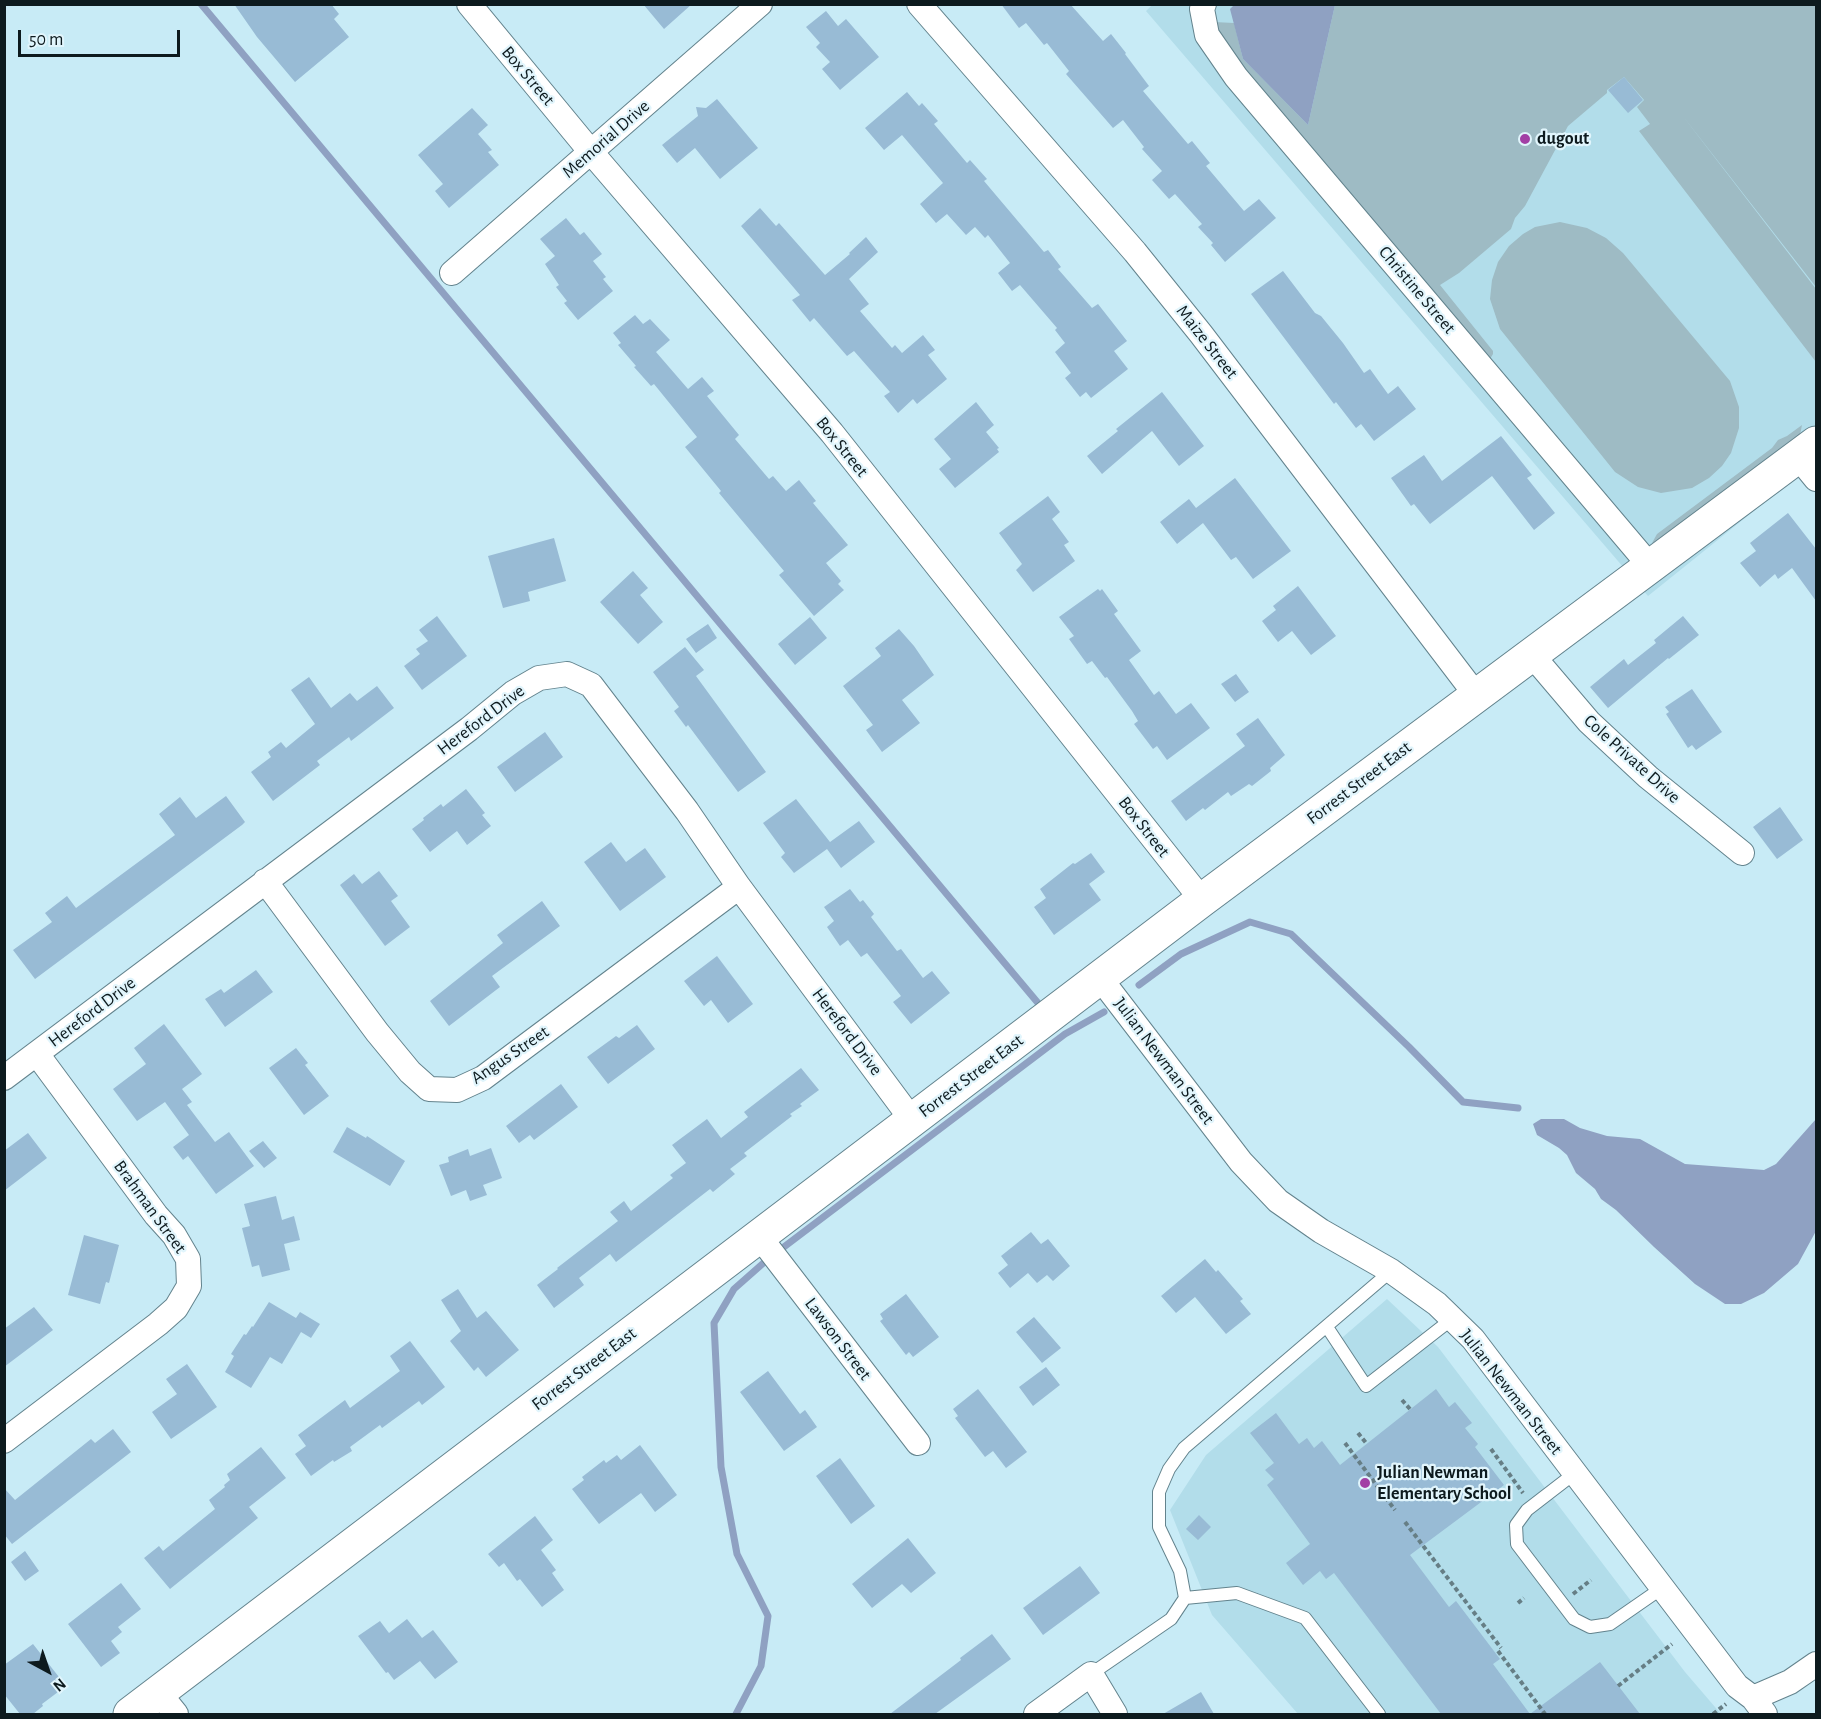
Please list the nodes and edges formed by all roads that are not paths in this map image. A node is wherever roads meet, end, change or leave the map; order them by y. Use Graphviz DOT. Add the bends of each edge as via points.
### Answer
graph roads {
  1 [pos="469,4"];
  2 [pos="760,4"];
  3 [pos="919,4"];
  4 [pos="1204,4"];
  5 [pos="591,152"];
  6 [pos="452,273"];
  7 [pos="1810,460"];
  8 [pos="1651,567"];
  9 [pos="1532,655"];
  10 [pos="1476,695"];
  11 [pos="1742,853"];
  12 [pos="265,881"];
  13 [pos="739,888"];
  14 [pos="1202,900"];
  15 [pos="1100,978"];
  16 [pos="37,1054"];
  17 [pos="4,1078"];
  18 [pos="912,1120"];
  19 [pos="759,1236"];
  20 [pos="1391,1272"];
  21 [pos="1452,1319"];
  22 [pos="1327,1327"];
  23 [pos="4,1441"];
  24 [pos="918,1443"];
  25 [pos="1575,1473"];
  26 [pos="1662,1588"];
  27 [pos="1185,1598"];
  28 [pos="1816,1664"];
  29 [pos="1092,1674"];
  30 [pos="167,1704"];
  31 [pos="1759,1706"];
  32 [pos="130,1714"];
  33 [pos="1036,1714"];
  34 [pos="1115,1714"];
  35 [pos="1379,1714"];
  1 -- 5 [label="street, Box Street"];
  2 -- 5 [label="street, Memorial Drive"];
  3 -- 10 [label="street, Maize Street" via="1135,252"];
  4 -- 8 [label="street, Christine Street" via="1207,35 1236,76"];
  5 -- 6 [label="street, Memorial Drive"];
  5 -- 14 [label="street, Box Street" via="832,433"];
  7 -- 8 [label="main road, Forrest Street East"];
  8 -- 9 [label="main road, Forrest Street East"];
  9 -- 10 [label="main road, Forrest Street East"];
  9 -- 11 [label="street, Cole Private Drive" via="1589,722 1647,777"];
  10 -- 14 [label="main road, Forrest Street East"];
  12 -- 13 [label="street, Angus Street" via="410,1072 429,1089 457,1090 483,1078"];
  12 -- 13 [label="street, Hereford Drive" via="513,693 539,678 567,674 591,685 687,811"];
  12 -- 16 [label="street, Hereford Drive"];
  13 -- 18 [label="street, Hereford Drive"];
  14 -- 15 [label="main road, Forrest Street East"];
  15 -- 18 [label="main road, Forrest Street East"];
  15 -- 20 [label="street, Julian Newman Street" via="1241,1162 1278,1201"];
  16 -- 17 [label="street, Hereford Drive"];
  16 -- 23 [label="street, Brahman Street" via="174,1234 188,1259 189,1286 176,1308 158,1324"];
  18 -- 19 [label="main road, Forrest Street East"];
  19 -- 24 [label="street, Lawson Street"];
  19 -- 30 [label="main road, Forrest Street East"];
  20 -- 21 [label="street, Julian Newman Street"];
  20 -- 22 [label="lane"];
  21 -- 22 [label="lane" via="1366,1386"];
  21 -- 25 [label="street, Julian Newman Street" via="1473,1340"];
  22 -- 27 [label="lane" via="1184,1448 1169,1469 1159,1492 1159,1527 1180,1571"];
  25 -- 26 [label="street, Julian Newman Street"];
  25 -- 26 [label="lane" via="1527,1510 1516,1525 1517,1544 1574,1619 1590,1627 1610,1624"];
  26 -- 31 [label="street, Julian Newman Street" via="1737,1686"];
  27 -- 29 [label="lane" via="1171,1619"];
  27 -- 35 [label="lane" via="1237,1593 1305,1618"];
  28 -- 31 [label="street"];
  29 -- 33 [label="street"];
  29 -- 34 [label="street"];
  30 -- 32 [label="main road, Forrest Street East"];
}
